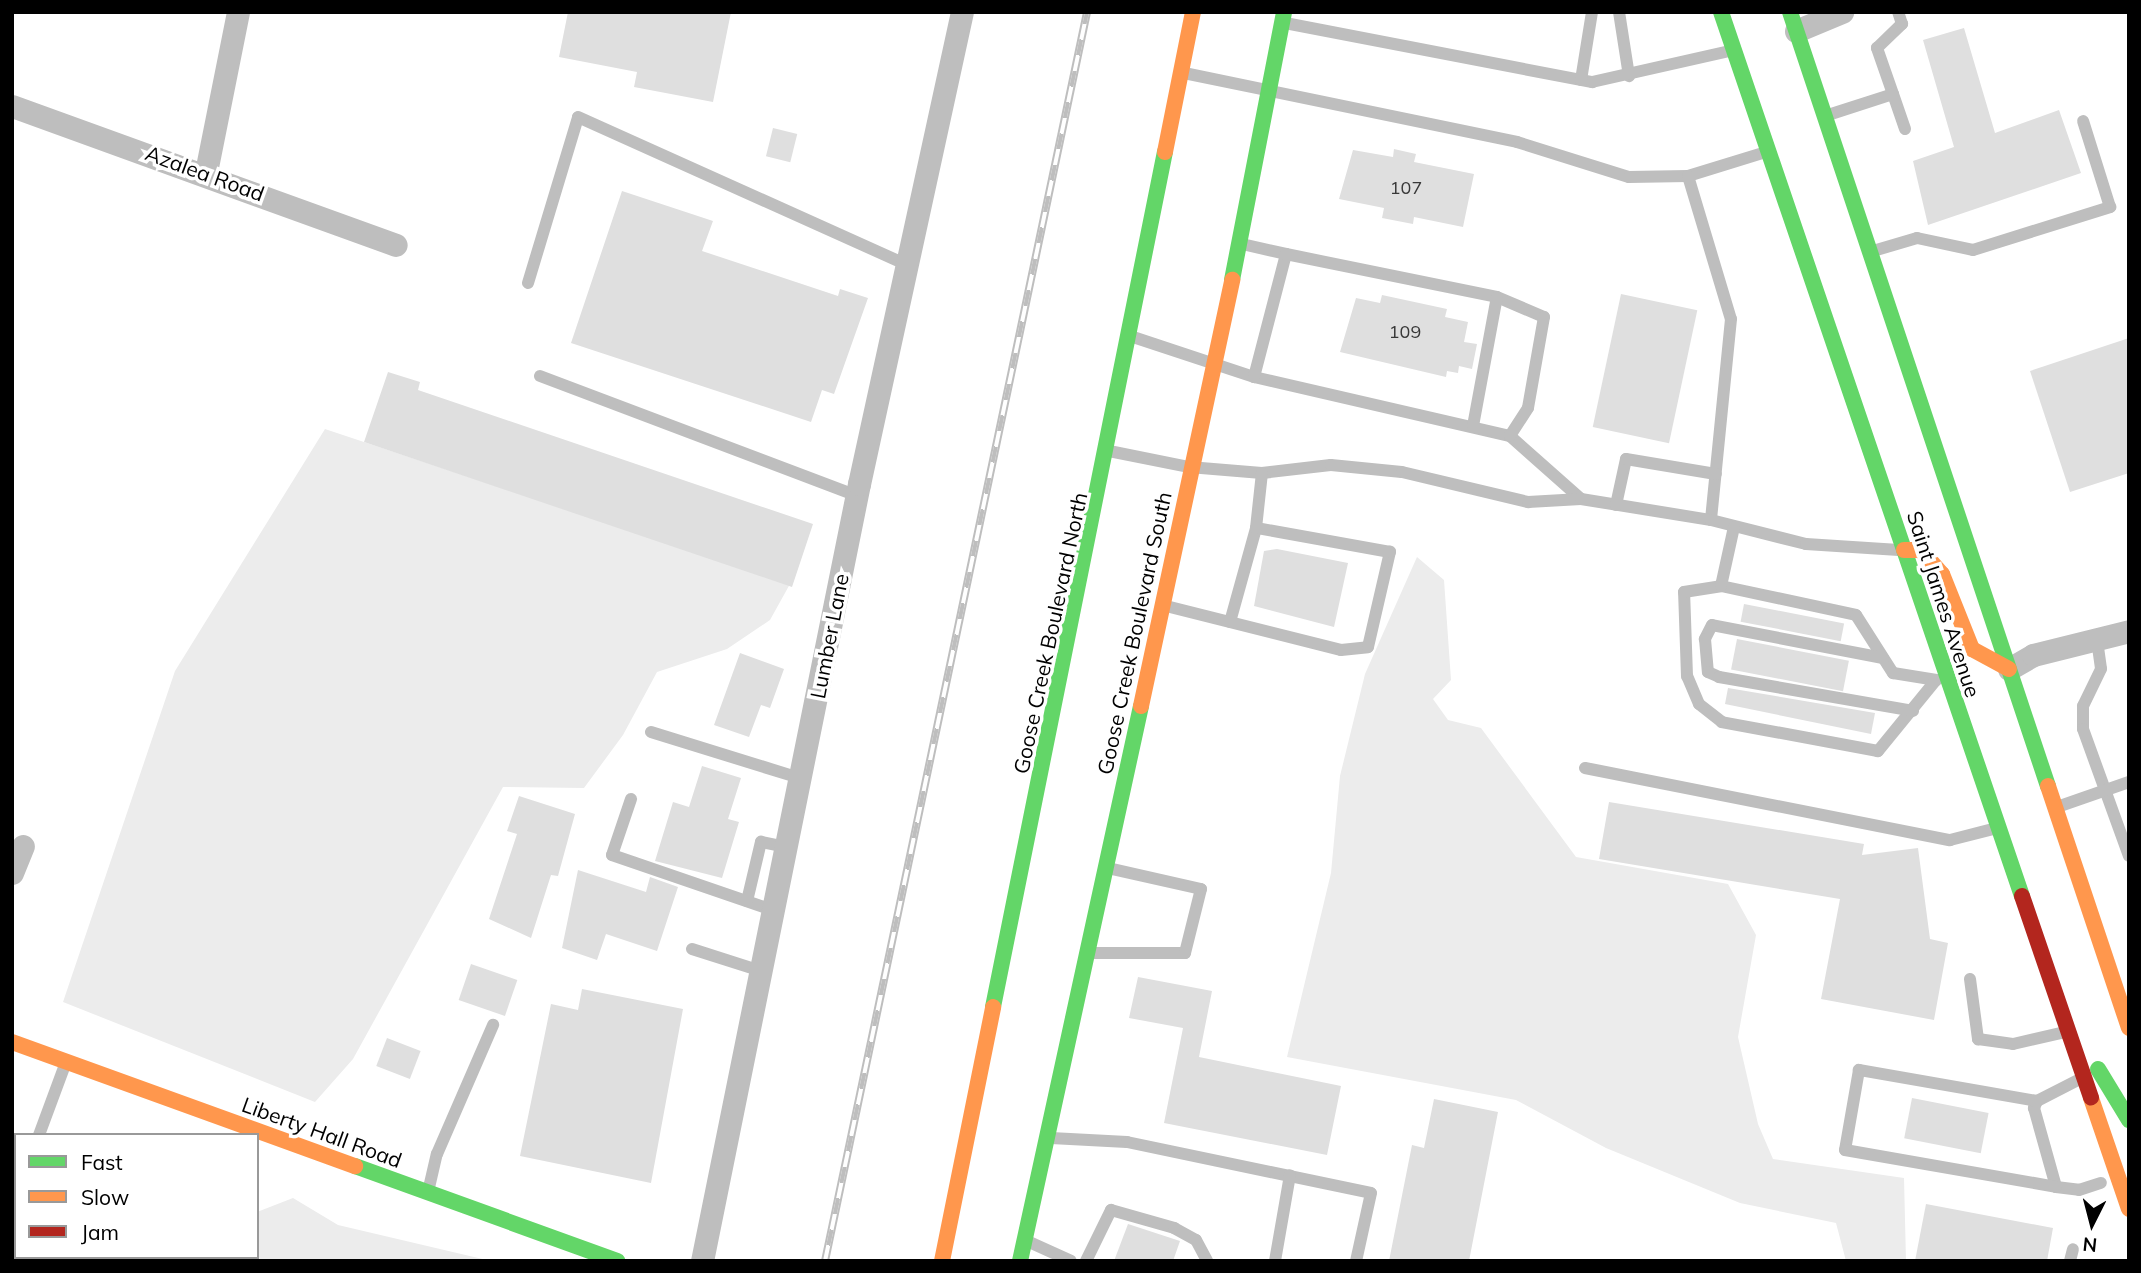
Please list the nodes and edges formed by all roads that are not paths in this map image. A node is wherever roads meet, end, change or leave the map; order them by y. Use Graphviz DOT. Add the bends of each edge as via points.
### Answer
graph roads {
  1 [pos="238,12"];
  2 [pos="962,12"];
  3 [pos="1193,12"];
  4 [pos="1592,12"];
  5 [pos="1619,12"];
  6 [pos="1721,12"];
  7 [pos="1842,12"];
  8 [pos="1898,12"];
  9 [pos="1283,18"];
  10 [pos="1793,21"];
  11 [pos="1734,50"];
  12 [pos="1182,73"];
  13 [pos="1629,76"];
  14 [pos="1581,80"];
  15 [pos="1269,89"];
  16 [pos="1894,94"];
  17 [pos="12,106"];
  18 [pos="1824,117"];
  19 [pos="2083,121"];
  20 [pos="1905,129"];
  21 [pos="1769,150"];
  22 [pos="206,172"];
  23 [pos="1688,176"];
  24 [pos="1239,243"];
  25 [pos="396,245"];
  26 [pos="1870,252"];
  27 [pos="1286,254"];
  28 [pos="907,265"];
  29 [pos="528,283"];
  30 [pos="1497,297"];
  31 [pos="1130,336"];
  32 [pos="1215,364"];
  33 [pos="540,376"];
  34 [pos="1254,377"];
  35 [pos="1473,426"];
  36 [pos="1510,436"];
  37 [pos="1109,451"];
  38 [pos="1189,467"];
  39 [pos="1262,473"];
  40 [pos="1716,474"];
  41 [pos="857,496"];
  42 [pos="1581,499"];
  43 [pos="1616,505"];
  44 [pos="1711,520"];
  45 [pos="1734,527"];
  46 [pos="1256,528"];
  47 [pos="1904,550"];
  48 [pos="1721,586"];
  49 [pos="1163,606"];
  50 [pos="1230,622"];
  51 [pos="2129,631"];
  52 [pos="2097,640"];
  53 [pos="1882,658"];
  54 [pos="2009,669"];
  55 [pos="1941,678"];
  56 [pos="1913,711"];
  57 [pos="652,732"];
  58 [pos="1585,768"];
  59 [pos="800,778"];
  60 [pos="2129,782"];
  61 [pos="2105,790"];
  62 [pos="631,799"];
  63 [pos="2055,807"];
  64 [pos="1997,828"];
  65 [pos="23,846"];
  66 [pos="786,847"];
  67 [pos="2129,856"];
  68 [pos="1106,868"];
  69 [pos="12,873"];
  70 [pos="747,901"];
  71 [pos="773,910"];
  72 [pos="692,950"];
  73 [pos="1087,953"];
  74 [pos="761,971"];
  75 [pos="1970,979"];
  76 [pos="2124,1000"];
  77 [pos="493,1026"];
  78 [pos="2129,1028"];
  79 [pos="2072,1030"];
  80 [pos="12,1042"];
  81 [pos="66,1062"];
  82 [pos="2086,1075"];
  83 [pos="2037,1101"];
  84 [pos="2129,1120"];
  85 [pos="40,1133"];
  86 [pos="1047,1137"];
  87 [pos="1290,1175"];
  88 [pos="2101,1183"];
  89 [pos="2056,1188"];
  90 [pos="428,1193"];
  91 [pos="2129,1209"];
  92 [pos="1025,1241"];
  93 [pos="1210,1260"];
  94 [pos="617,1261"];
  95 [pos="702,1261"];
  96 [pos="942,1261"];
  97 [pos="1020,1261"];
  98 [pos="1071,1261"];
  99 [pos="1086,1261"];
  100 [pos="1275,1261"];
  101 [pos="1356,1261"];
  1 -- 22 [label="street"];
  2 -- 28 [label="street, Lumber Lane"];
  3 -- 12 [label="main road, Goose Creek Boulevard North"];
  4 -- 14 [label="lane"];
  5 -- 13 [label="lane"];
  6 -- 11 [label="main road, Saint James Avenue"];
  7 -- 10 [label="street"];
  8 -- 16 [label="lane" via="1902,24 1877,48"];
  9 -- 14 [label="lane"];
  9 -- 15 [label="main road, Goose Creek Boulevard South"];
  10 -- 18 [label="main road, Saint James Avenue"];
  11 -- 13 [label="lane"];
  11 -- 21 [label="main road, Saint James Avenue"];
  12 -- 15 [label="lane"];
  12 -- 31 [label="main road, Goose Creek Boulevard North"];
  13 -- 14 [label="lane"];
  15 -- 23 [label="lane" via="1517,142 1629,177"];
  15 -- 24 [label="main road, Goose Creek Boulevard South"];
  16 -- 18 [label="lane"];
  16 -- 20 [label="lane"];
  17 -- 22 [label="street, Azalea Road"];
  18 -- 26 [label="main road, Saint James Avenue"];
  19 -- 26 [label="lane" via="2110,207 1973,250 1917,238"];
  21 -- 23 [label="lane"];
  21 -- 47 [label="main road, Saint James Avenue"];
  22 -- 25 [label="street, Azalea Road"];
  23 -- 40 [label="lane" via="1731,319"];
  24 -- 27 [label="lane"];
  24 -- 32 [label="main road, Goose Creek Boulevard South"];
  26 -- 54 [label="main road, Saint James Avenue"];
  27 -- 30 [label="lane"];
  27 -- 34 [label="lane"];
  28 -- 29 [label="lane" via="578,117"];
  28 -- 41 [label="street, Lumber Lane"];
  30 -- 35 [label="lane"];
  30 -- 36 [label="lane" via="1544,317 1528,408"];
  31 -- 32 [label="lane"];
  31 -- 37 [label="main road, Goose Creek Boulevard North"];
  32 -- 34 [label="lane"];
  32 -- 38 [label="main road, Goose Creek Boulevard South"];
  33 -- 41 [label="lane"];
  34 -- 35 [label="lane"];
  35 -- 36 [label="lane"];
  36 -- 42 [label="lane"];
  37 -- 38 [label="lane"];
  37 -- 96 [label="main road, Goose Creek Boulevard North"];
  38 -- 39 [label="lane"];
  38 -- 49 [label="main road, Goose Creek Boulevard South"];
  39 -- 42 [label="lane" via="1331,465 1402,472 1528,502"];
  39 -- 46 [label="lane"];
  40 -- 43 [label="lane" via="1626,459"];
  40 -- 44 [label="lane"];
  41 -- 59 [label="street, Lumber Lane"];
  42 -- 43 [label="lane"];
  43 -- 44 [label="lane"];
  44 -- 45 [label="lane"];
  45 -- 47 [label="lane" via="1806,544"];
  45 -- 48 [label="lane"];
  46 -- 50 [label="lane"];
  46 -- 50 [label="lane" via="1390,551 1368,647 1341,650"];
  47 -- 54 [label="main road" via="1921,550 1942,574 1972,649"];
  47 -- 55 [label="main road, Saint James Avenue"];
  48 -- 53 [label="lane" via="1856,615"];
  48 -- 56 [label="lane" via="1684,592 1687,676 1699,704 1722,722 1866,753 1878,751"];
  49 -- 50 [label="lane"];
  49 -- 68 [label="main road, Goose Creek Boulevard South"];
  51 -- 52 [label="street"];
  52 -- 54 [label="street" via="2033,656"];
  52 -- 61 [label="lane" via="2101,669 2083,706 2083,729"];
  53 -- 55 [label="lane" via="1894,673"];
  53 -- 56 [label="lane" via="1712,625 1705,639 1708,672 1720,677"];
  54 -- 63 [label="main road, Saint James Avenue"];
  55 -- 56 [label="lane"];
  55 -- 64 [label="main road, Saint James Avenue"];
  57 -- 59 [label="lane"];
  58 -- 64 [label="lane" via="1950,840"];
  59 -- 66 [label="street, Lumber Lane"];
  60 -- 61 [label="lane"];
  61 -- 63 [label="lane"];
  61 -- 67 [label="lane"];
  62 -- 70 [label="lane" via="612,855"];
  63 -- 76 [label="main road, Saint James Avenue"];
  64 -- 79 [label="main road, Saint James Avenue"];
  65 -- 69 [label="street"];
  66 -- 70 [label="lane" via="761,842"];
  66 -- 71 [label="street, Lumber Lane"];
  68 -- 73 [label="main road, Goose Creek Boulevard South"];
  68 -- 73 [label="lane" via="1201,889 1185,953"];
  70 -- 71 [label="lane"];
  71 -- 74 [label="street, Lumber Lane"];
  72 -- 74 [label="lane"];
  73 -- 86 [label="main road, Goose Creek Boulevard South"];
  74 -- 95 [label="street, Lumber Lane"];
  75 -- 79 [label="lane" via="1978,1039 2013,1044"];
  76 -- 78 [label="main road, Saint James Avenue"];
  77 -- 90 [label="lane" via="437,1154"];
  79 -- 82 [label="main road, Saint James Avenue"];
  79 -- 84 [label="main road"];
  80 -- 81 [label="main road, Liberty Hall Road"];
  81 -- 85 [label="lane"];
  81 -- 90 [label="main road, Liberty Hall Road"];
  82 -- 83 [label="lane"];
  82 -- 91 [label="main road, Saint James Avenue"];
  83 -- 89 [label="lane" via="2034,1108"];
  83 -- 89 [label="lane" via="1859,1070 1845,1150"];
  86 -- 87 [label="lane" via="1127,1142"];
  86 -- 92 [label="main road, Goose Creek Boulevard South"];
  87 -- 100 [label="lane"];
  87 -- 101 [label="lane" via="1371,1193"];
  88 -- 89 [label="lane" via="2079,1190"];
  90 -- 94 [label="main road, Liberty Hall Road"];
  92 -- 97 [label="main road, Goose Creek Boulevard South"];
  92 -- 98 [label="lane"];
  93 -- 99 [label="lane" via="1196,1240 1174,1228 1111,1210"];
}
